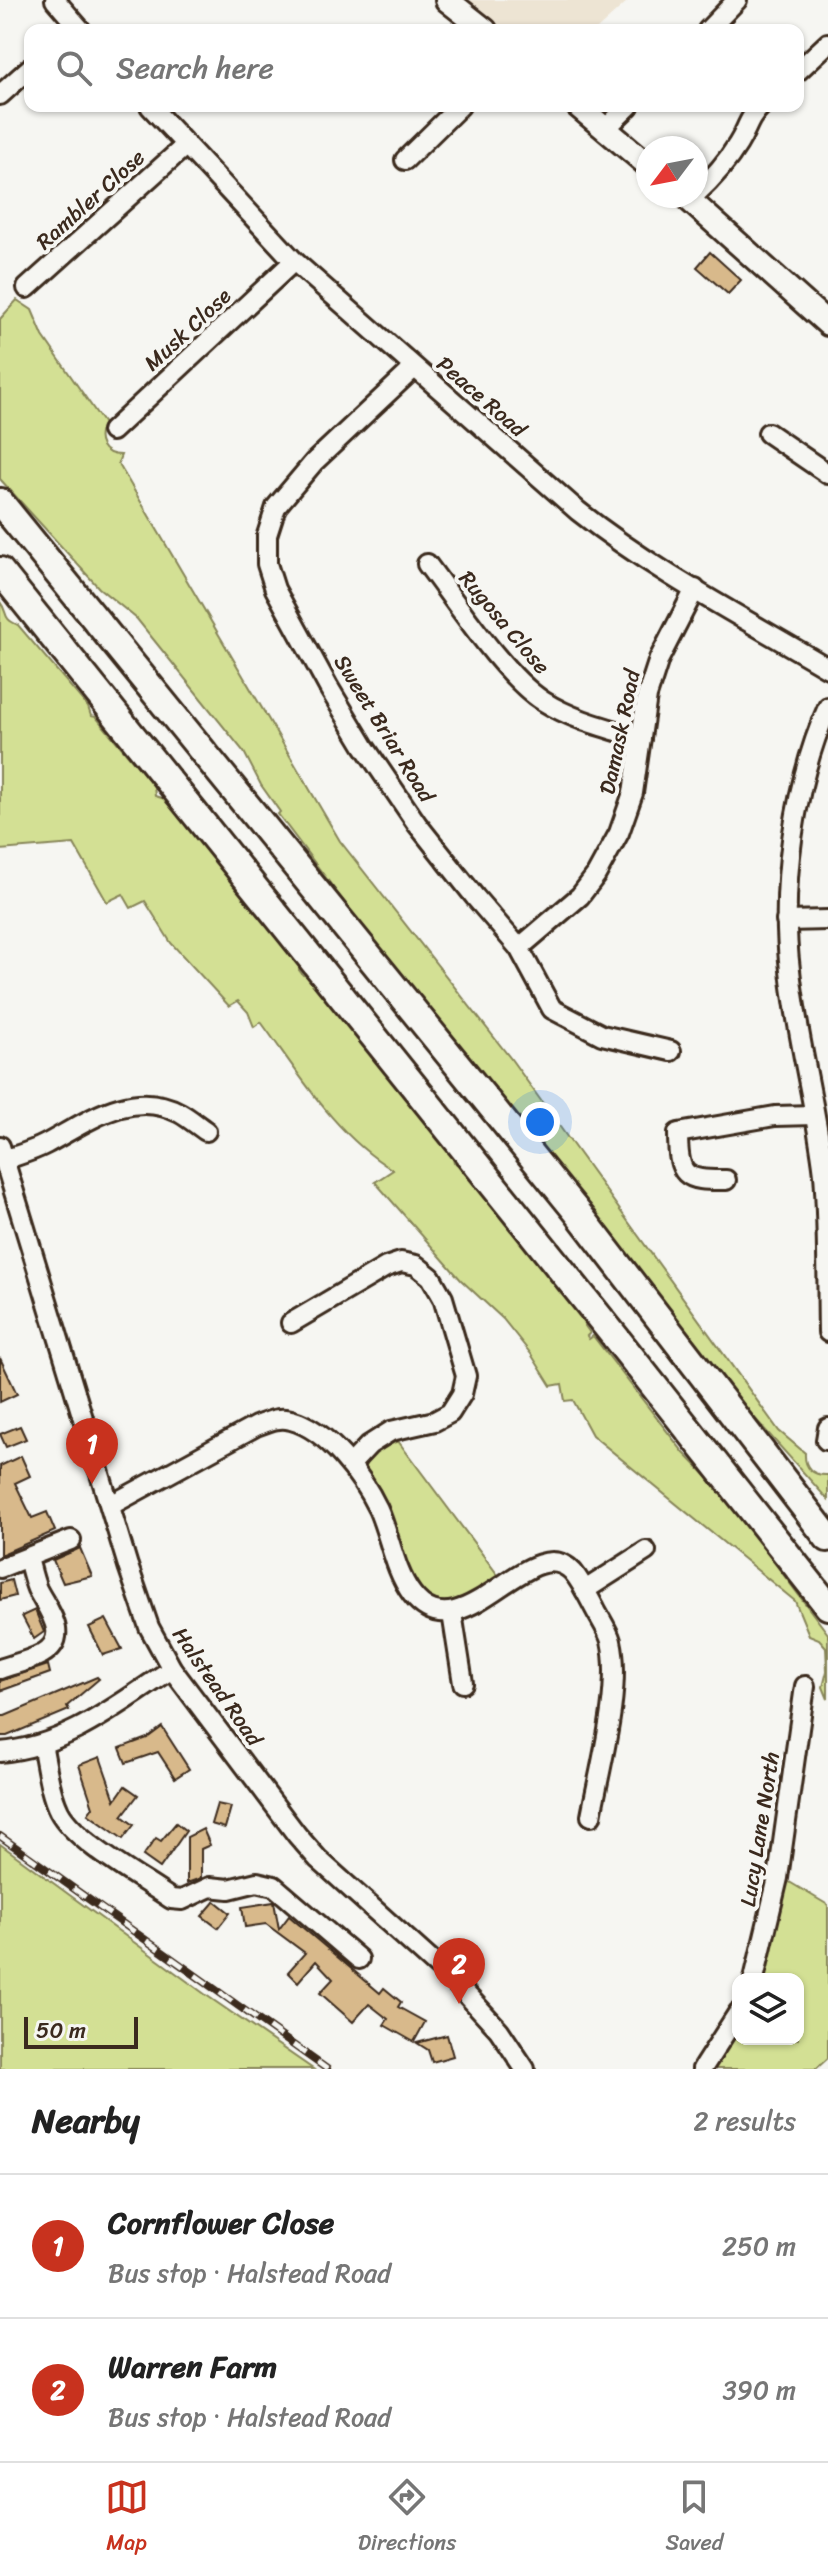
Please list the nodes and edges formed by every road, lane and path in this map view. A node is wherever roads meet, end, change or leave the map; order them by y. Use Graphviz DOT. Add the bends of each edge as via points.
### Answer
graph roads {
  1 [pos="55,0"];
  2 [pos="447,0"];
  3 [pos="737,0"];
  4 [pos="74,24"];
  5 [pos="477,24"];
  6 [pos="714,24"];
  7 [pos="828,43"];
  8 [pos="804,65"];
  9 [pos="24,73"];
  10 [pos="0,95"];
  11 [pos="155,112"];
  12 [pos="454,112"];
  13 [pos="585,112"];
  14 [pos="623,112"];
  15 [pos="756,112"];
  16 [pos="605,129"];
  17 [pos="185,146"];
  18 [pos="636,155"];
  19 [pos="405,160"];
  20 [pos="708,178"];
  21 [pos="704,208"];
  22 [pos="294,261"];
  23 [pos="27,288"];
  24 [pos="828,324"];
  25 [pos="414,368"];
  26 [pos="112,431"];
  27 [pos="768,433"];
  28 [pos="828,474"];
  29 [pos="0,502"];
  30 [pos="427,564"];
  31 [pos="0,571"];
  32 [pos="695,589"];
  33 [pos="828,668"];
  34 [pos="828,707"];
  35 [pos="641,738"];
  36 [pos="828,920"];
  37 [pos="786,921"];
  38 [pos="519,948"];
  39 [pos="671,1051"];
  40 [pos="814,1115"];
  41 [pos="206,1131"];
  42 [pos="2,1153"];
  43 [pos="826,1175"];
  44 [pos="726,1180"];
  45 [pos="291,1323"];
  46 [pos="828,1332"];
  47 [pos="351,1464"];
  48 [pos="111,1505"];
  49 [pos="828,1538"];
  50 [pos="71,1540"];
  51 [pos="776,1540"];
  52 [pos="646,1551"];
  53 [pos="28,1558"];
  54 [pos="0,1568"];
  55 [pos="585,1590"];
  56 [pos="828,1606"];
  57 [pos="452,1613"];
  58 [pos="828,1621"];
  59 [pos="0,1669"];
  60 [pos="172,1669"];
  61 [pos="463,1683"];
  62 [pos="805,1686"];
  63 [pos="42,1744"];
  64 [pos="0,1752"];
  65 [pos="591,1816"];
  66 [pos="359,1959"];
  67 [pos="755,1973"];
  68 [pos="732,2022"];
  69 [pos="525,2069"];
  70 [pos="702,2069"];
  1 -- 4 [label="street"];
  2 -- 5 [label="main road"];
  3 -- 6 [label="street"];
  7 -- 8 [label="street"];
  9 -- 10 [label="street"];
  11 -- 17 [label="street, Peace Road"];
  12 -- 19 [label="street"];
  13 -- 16 [label="main road"];
  14 -- 16 [label="street"];
  15 -- 20 [label="street" via="736,148"];
  16 -- 18 [label="main road"];
  17 -- 22 [label="street, Peace Road"];
  17 -- 23 [label="street, Rambler Close"];
  21 -- 24 [label="main road"];
  22 -- 25 [label="street, Peace Road"];
  22 -- 26 [label="street, Musk Close"];
  25 -- 32 [label="street, Peace Road" via="603,531"];
  25 -- 38 [label="street, Sweet Briar Road" via="314,462 276,507 267,535 267,564 292,621 364,746 417,824"];
  27 -- 28 [label="street"];
  29 -- 49 [label="highway" via="578,1213"];
  30 -- 35 [label="street, Rugosa Close" via="509,670 539,699 590,724"];
  31 -- 51 [label="highway"];
  32 -- 33 [label="street, Peace Road"];
  32 -- 35 [label="street, Damask Road" via="659,659"];
  34 -- 37 [label="street" via="804,778"];
  35 -- 38 [label="street, Damask Road" via="633,793 596,875 580,896"];
  36 -- 37 [label="street"];
  37 -- 40 [label="street"];
  38 -- 39 [label="street, Sweet Briar Road" via="552,1009 602,1035"];
  40 -- 43 [label="street"];
  40 -- 44 [label="street" via="670,1131 686,1174 698,1180"];
  41 -- 42 [label="street" via="161,1106 124,1105 41,1147"];
  42 -- 48 [label="street, Halstead Road"];
  43 -- 46 [label="street"];
  45 -- 47 [label="street" via="401,1262 416,1265 431,1277 443,1298 466,1376 456,1405 435,1421 391,1431"];
  47 -- 48 [label="street" via="302,1425 274,1420"];
  47 -- 57 [label="street" via="378,1509 411,1594 423,1605"];
  48 -- 60 [label="street, Halstead Road" via="149,1627"];
  50 -- 53 [label="street"];
  51 -- 56 [label="highway"];
  51 -- 58 [label="highway"];
  52 -- 55 [label="street"];
  53 -- 54 [label="street"];
  53 -- 59 [label="street" via="57,1635 39,1656"];
  55 -- 57 [label="street" via="571,1569 537,1565"];
  55 -- 65 [label="street" via="610,1638 615,1673"];
  57 -- 61 [label="street"];
  60 -- 63 [label="street" via="79,1731"];
  60 -- 69 [label="street, Halstead Road" via="318,1859 457,1984 499,2030"];
  62 -- 67 [label="street, Lucy Lane North" via="778,1878"];
  63 -- 64 [label="street"];
  63 -- 66 [label="street" via="55,1800 73,1831 171,1899 182,1900 210,1887 257,1882 274,1886"];
  68 -- 70 [label="street"];
}
